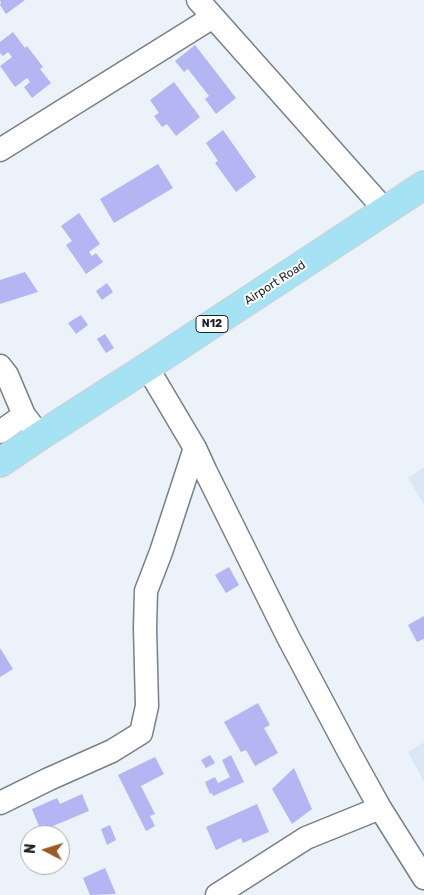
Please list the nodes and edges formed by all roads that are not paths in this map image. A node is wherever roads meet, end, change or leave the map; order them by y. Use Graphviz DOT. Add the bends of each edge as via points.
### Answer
graph roads {
  1 [pos="198,0"];
  2 [pos="213,17"];
  3 [pos="0,150"];
  4 [pos="424,185"];
  5 [pos="384,210"];
  6 [pos="0,366"];
  7 [pos="147,367"];
  8 [pos="32,426"];
  9 [pos="0,432"];
  10 [pos="195,448"];
  11 [pos="0,463"];
  12 [pos="0,803"];
  13 [pos="380,808"];
  14 [pos="424,878"];
  15 [pos="240,887"];
  16 [pos="217,895"];
  1 -- 2 [label="street"];
  2 -- 3 [label="street"];
  2 -- 5 [label="street"];
  4 -- 5 [label="highway, Airport Road / N12"];
  5 -- 7 [label="highway, Airport Road / N12"];
  6 -- 8 [label="street"];
  7 -- 8 [label="highway, Airport Road / N12"];
  7 -- 10 [label="street"];
  8 -- 9 [label="street"];
  8 -- 11 [label="highway, Airport Road / N12"];
  10 -- 12 [label="street" via="146,591 147,706 140,733 112,751"];
  10 -- 13 [label="street" via="288,636"];
  13 -- 14 [label="street"];
  13 -- 15 [label="street" via="306,838"];
  15 -- 16 [label="street"];
}
